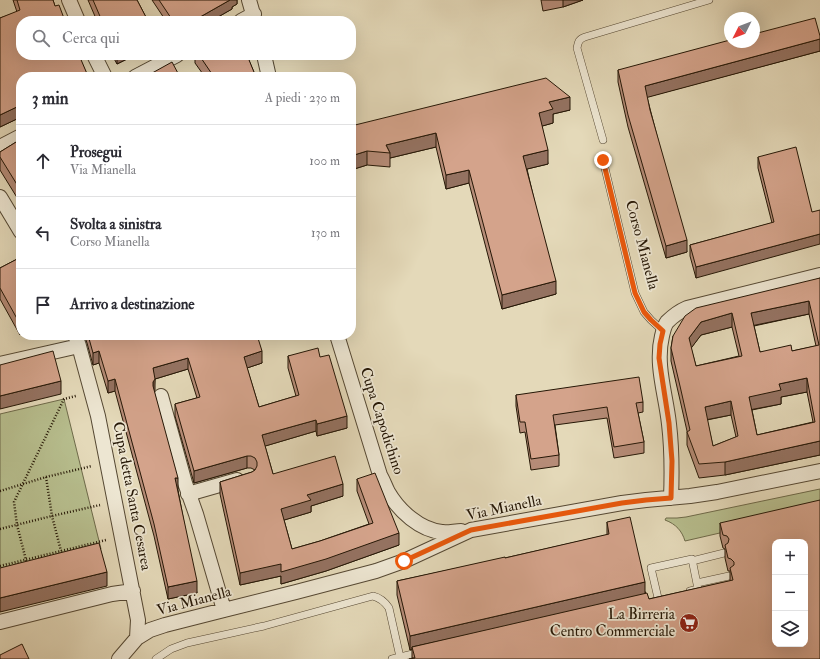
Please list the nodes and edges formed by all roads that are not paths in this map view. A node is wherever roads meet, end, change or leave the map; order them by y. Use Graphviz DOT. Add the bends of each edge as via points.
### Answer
graph roads {
  1 [pos="70,0"];
  2 [pos="249,0"];
  3 [pos="709,0"];
  4 [pos="76,16"];
  5 [pos="254,16"];
  6 [pos="96,60"];
  7 [pos="167,60"];
  8 [pos="265,60"];
  9 [pos="102,72"];
  10 [pos="144,72"];
  11 [pos="268,72"];
  12 [pos="16,139"];
  13 [pos="603,140"];
  14 [pos="0,147"];
  15 [pos="603,160"];
  16 [pos="0,197"];
  17 [pos="16,224"];
  18 [pos="820,275"];
  19 [pos="663,331"];
  20 [pos="77,340"];
  21 [pos="339,340"];
  22 [pos="0,364"];
  23 [pos="161,396"];
  24 [pos="820,471"];
  25 [pos="249,476"];
  26 [pos="188,494"];
  27 [pos="671,498"];
  28 [pos="471,530"];
  29 [pos="724,553"];
  30 [pos="692,561"];
  31 [pos="729,576"];
  32 [pos="697,583"];
  33 [pos="133,591"];
  34 [pos="685,592"];
  35 [pos="658,598"];
  36 [pos="224,610"];
  37 [pos="0,622"];
  38 [pos="137,638"];
  39 [pos="431,650"];
  40 [pos="400,657"];
  41 [pos="119,659"];
  42 [pos="156,659"];
  43 [pos="392,659"];
  1 -- 4 [label="street"];
  2 -- 5 [label="street"];
  3 -- 13 [label="lane" via="580,40 577,48"];
  6 -- 9 [label="street"];
  7 -- 10 [label="street"];
  8 -- 11 [label="street"];
  12 -- 14 [label="street"];
  15 -- 19 [label="lane, Corso Mianella" via="635,293 644,312"];
  16 -- 17 [label="street"];
  18 -- 19 [label="street" via="687,308 666,323"];
  19 -- 27 [label="street" via="659,358 669,423"];
  20 -- 22 [label="street"];
  20 -- 33 [label="street, Cupa detta Santa Cesarea" via="98,416"];
  21 -- 28 [label="street, Cupa Capodichino" via="380,475 389,493 414,521 428,529 443,533"];
  23 -- 26 [label="street"];
  24 -- 27 [label="street, Via Mianella" via="717,492"];
  25 -- 26 [label="street"];
  26 -- 36 [label="street"];
  27 -- 28 [label="street, Via Mianella" via="622,503"];
  28 -- 36 [label="street, Via Mianella" via="376,571"];
  29 -- 30 [label="lane"];
  30 -- 32 [label="lane"];
  30 -- 35 [label="lane" via="652,568"];
  31 -- 32 [label="lane"];
  32 -- 34 [label="lane" via="698,589"];
  33 -- 37 [label="street"];
  33 -- 38 [label="street, Cupa detta Santa Cesarea" via="138,620"];
  36 -- 38 [label="street, Via Mianella" via="165,625"];
  38 -- 41 [label="street"];
  39 -- 40 [label="lane"];
  40 -- 42 [label="lane" via="389,608 385,602 373,596 264,626 187,643 171,649"];
  40 -- 43 [label="lane"];
}
